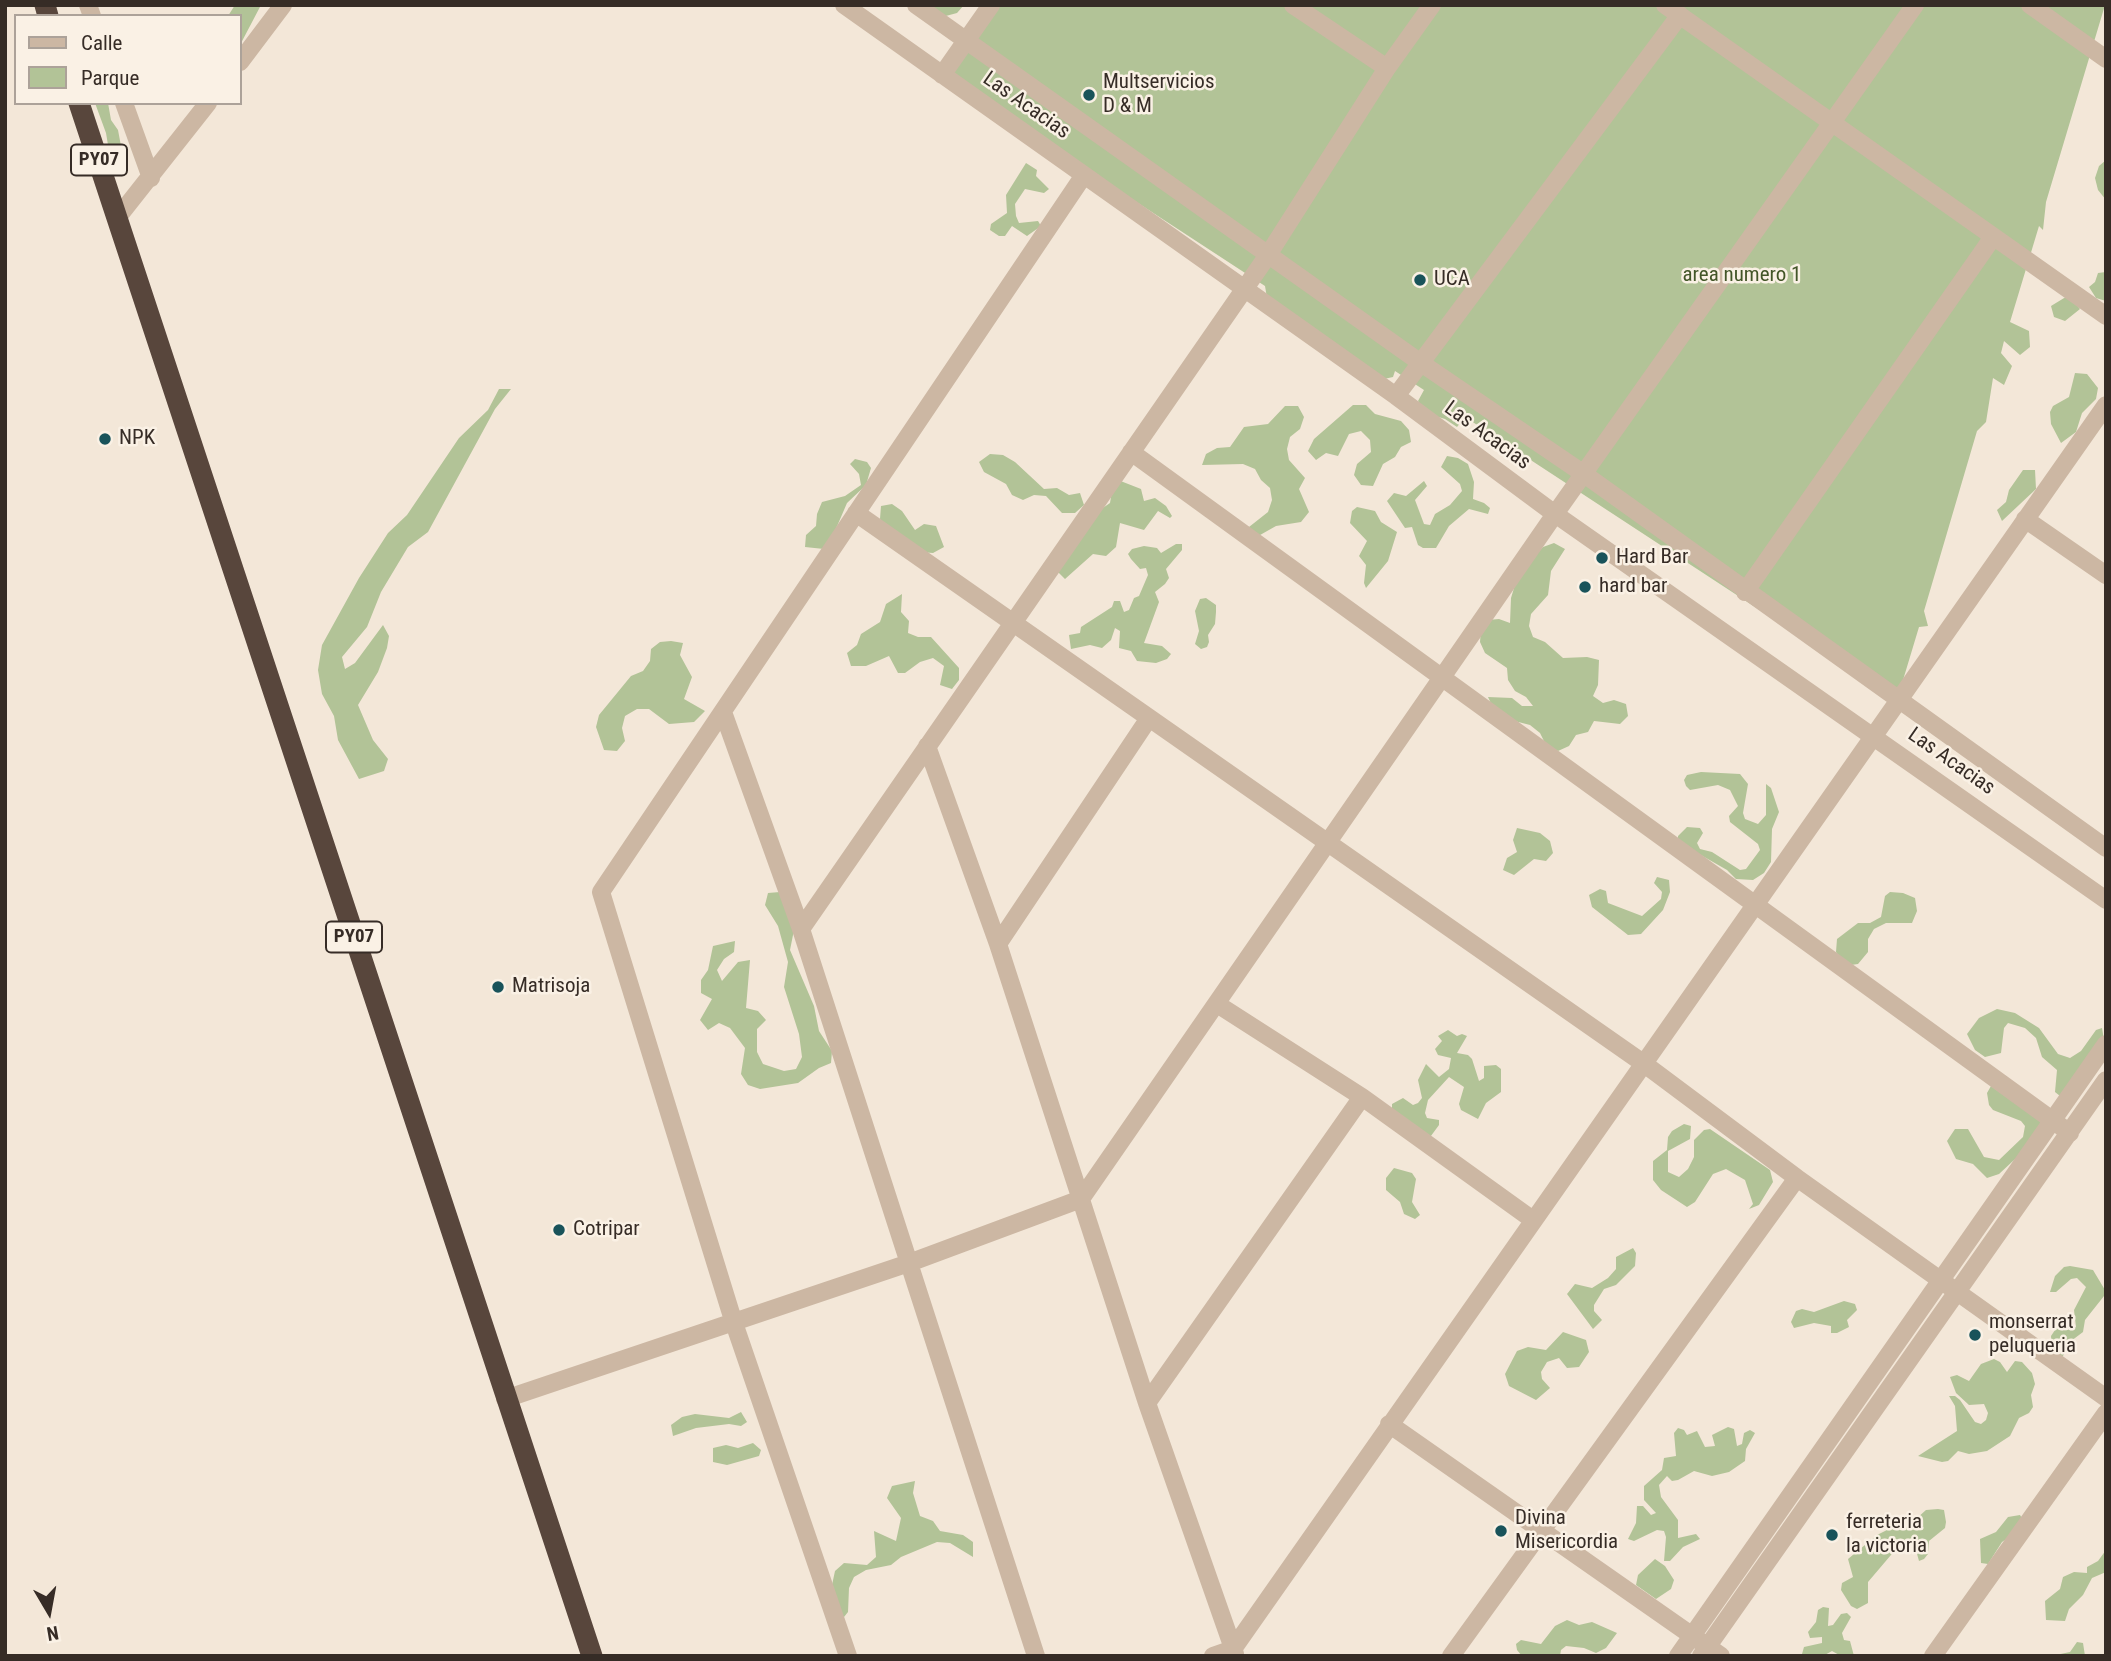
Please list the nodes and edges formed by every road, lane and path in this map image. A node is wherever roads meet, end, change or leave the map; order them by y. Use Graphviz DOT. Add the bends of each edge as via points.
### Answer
graph roads {
  1 [pos="283,5"];
  2 [pos="844,5"];
  3 [pos="916,5"];
  4 [pos="991,5"];
  5 [pos="1293,5"];
  6 [pos="1432,5"];
  7 [pos="1915,5"];
  8 [pos="2030,5"];
  9 [pos="1673,10"];
  10 [pos="966,40"];
  11 [pos="242,59"];
  12 [pos="2106,59"];
  13 [pos="1387,68"];
  14 [pos="942,75"];
  15 [pos="80,105"];
  16 [pos="125,105"];
  17 [pos="206,105"];
  18 [pos="1832,123"];
  19 [pos="1084,175"];
  20 [pos="151,178"];
  21 [pos="118,217"];
  22 [pos="1993,237"];
  23 [pos="1268,256"];
  24 [pos="1245,289"];
  25 [pos="2106,316"];
  26 [pos="1420,363"];
  27 [pos="1396,396"];
  28 [pos="2106,405"];
  29 [pos="1131,452"];
  30 [pos="1584,474"];
  31 [pos="856,513"];
  32 [pos="1555,514"];
  33 [pos="2025,519"];
  34 [pos="2106,575"];
  35 [pos="1745,592"];
  36 [pos="1013,623"];
  37 [pos="1441,679"];
  38 [pos="1897,700"];
  39 [pos="723,712"];
  40 [pos="1149,718"];
  41 [pos="1873,734"];
  42 [pos="928,746"];
  43 [pos="1327,845"];
  44 [pos="2106,848"];
  45 [pos="2106,900"];
  46 [pos="1755,903"];
  47 [pos="801,929"];
  48 [pos="998,944"];
  49 [pos="1217,1004"];
  50 [pos="2106,1044"];
  51 [pos="1643,1063"];
  52 [pos="2106,1080"];
  53 [pos="1362,1097"];
  54 [pos="2055,1120"];
  55 [pos="2070,1133"];
  56 [pos="1797,1178"];
  57 [pos="1081,1199"];
  58 [pos="1533,1220"];
  59 [pos="909,1263"];
  60 [pos="1942,1280"];
  61 [pos="1958,1291"];
  62 [pos="733,1321"];
  63 [pos="2106,1398"];
  64 [pos="505,1399"];
  65 [pos="1147,1403"];
  66 [pos="2106,1413"];
  67 [pos="1389,1424"];
  68 [pos="1542,1531"];
  69 [pos="1692,1635"];
  70 [pos="1234,1652"];
  71 [pos="1710,1653"];
  72 [pos="592,1656"];
  73 [pos="848,1656"];
  74 [pos="1036,1656"];
  75 [pos="1213,1656"];
  76 [pos="1451,1656"];
  77 [pos="1678,1656"];
  78 [pos="1933,1656"];
  1 -- 11 [label="street"];
  2 -- 14 [label="street, Las Acacias"];
  3 -- 10 [label="street, Las Acacias"];
  4 -- 10 [label="street"];
  5 -- 13 [label="street"];
  6 -- 13 [label="street"];
  7 -- 18 [label="street"];
  8 -- 12 [label="street"];
  9 -- 18 [label="street"];
  9 -- 26 [label="street"];
  10 -- 14 [label="street"];
  10 -- 23 [label="street, Las Acacias"];
  13 -- 23 [label="street"];
  14 -- 19 [label="street, Las Acacias"];
  15 -- 21 [label="highway, PY07"];
  16 -- 20 [label="street"];
  17 -- 20 [label="street"];
  18 -- 22 [label="street"];
  18 -- 30 [label="street"];
  19 -- 24 [label="street, Las Acacias"];
  19 -- 31 [label="street"];
  20 -- 21 [label="street"];
  21 -- 64 [label="highway, PY07"];
  22 -- 25 [label="street"];
  22 -- 35 [label="street"];
  23 -- 24 [label="street"];
  23 -- 26 [label="street, Las Acacias"];
  24 -- 27 [label="street, Las Acacias"];
  24 -- 29 [label="street"];
  26 -- 27 [label="street"];
  26 -- 30 [label="street, Las Acacias"];
  27 -- 32 [label="street, Las Acacias"];
  28 -- 33 [label="street"];
  29 -- 36 [label="street"];
  29 -- 37 [label="street"];
  30 -- 32 [label="street"];
  30 -- 35 [label="street, Las Acacias"];
  31 -- 36 [label="street"];
  31 -- 39 [label="street"];
  32 -- 37 [label="street"];
  32 -- 41 [label="street, Las Acacias"];
  33 -- 34 [label="street"];
  33 -- 38 [label="street"];
  35 -- 38 [label="street, Las Acacias"];
  36 -- 40 [label="street"];
  36 -- 42 [label="street"];
  37 -- 43 [label="street"];
  37 -- 46 [label="street"];
  38 -- 41 [label="street"];
  38 -- 44 [label="street, Las Acacias"];
  39 -- 47 [label="street"];
  39 -- 62 [label="street" via="601,892"];
  40 -- 43 [label="street"];
  40 -- 48 [label="street"];
  41 -- 45 [label="street, Las Acacias"];
  41 -- 46 [label="street"];
  42 -- 47 [label="street"];
  42 -- 48 [label="street"];
  43 -- 49 [label="street"];
  43 -- 51 [label="street"];
  46 -- 51 [label="street"];
  46 -- 54 [label="street"];
  47 -- 59 [label="street"];
  48 -- 57 [label="street"];
  49 -- 53 [label="street"];
  49 -- 57 [label="street"];
  50 -- 54 [label="street"];
  51 -- 56 [label="street"];
  51 -- 58 [label="street"];
  52 -- 55 [label="street"];
  53 -- 58 [label="street"];
  53 -- 65 [label="street"];
  54 -- 55 [label="street"];
  54 -- 60 [label="street"];
  55 -- 61 [label="street"];
  56 -- 60 [label="street"];
  56 -- 68 [label="street"];
  57 -- 59 [label="street"];
  57 -- 65 [label="street"];
  58 -- 67 [label="street"];
  59 -- 62 [label="street"];
  59 -- 74 [label="street"];
  60 -- 61 [label="street"];
  60 -- 69 [label="street"];
  61 -- 63 [label="street"];
  61 -- 71 [label="street"];
  62 -- 64 [label="street"];
  62 -- 73 [label="street"];
  64 -- 72 [label="highway, PY07"];
  65 -- 70 [label="street"];
  66 -- 78 [label="street"];
  67 -- 68 [label="street"];
  67 -- 70 [label="street"];
  68 -- 69 [label="street"];
  68 -- 76 [label="street"];
  69 -- 71 [label="street"];
  69 -- 77 [label="street"];
  70 -- 75 [label="street"];
}
